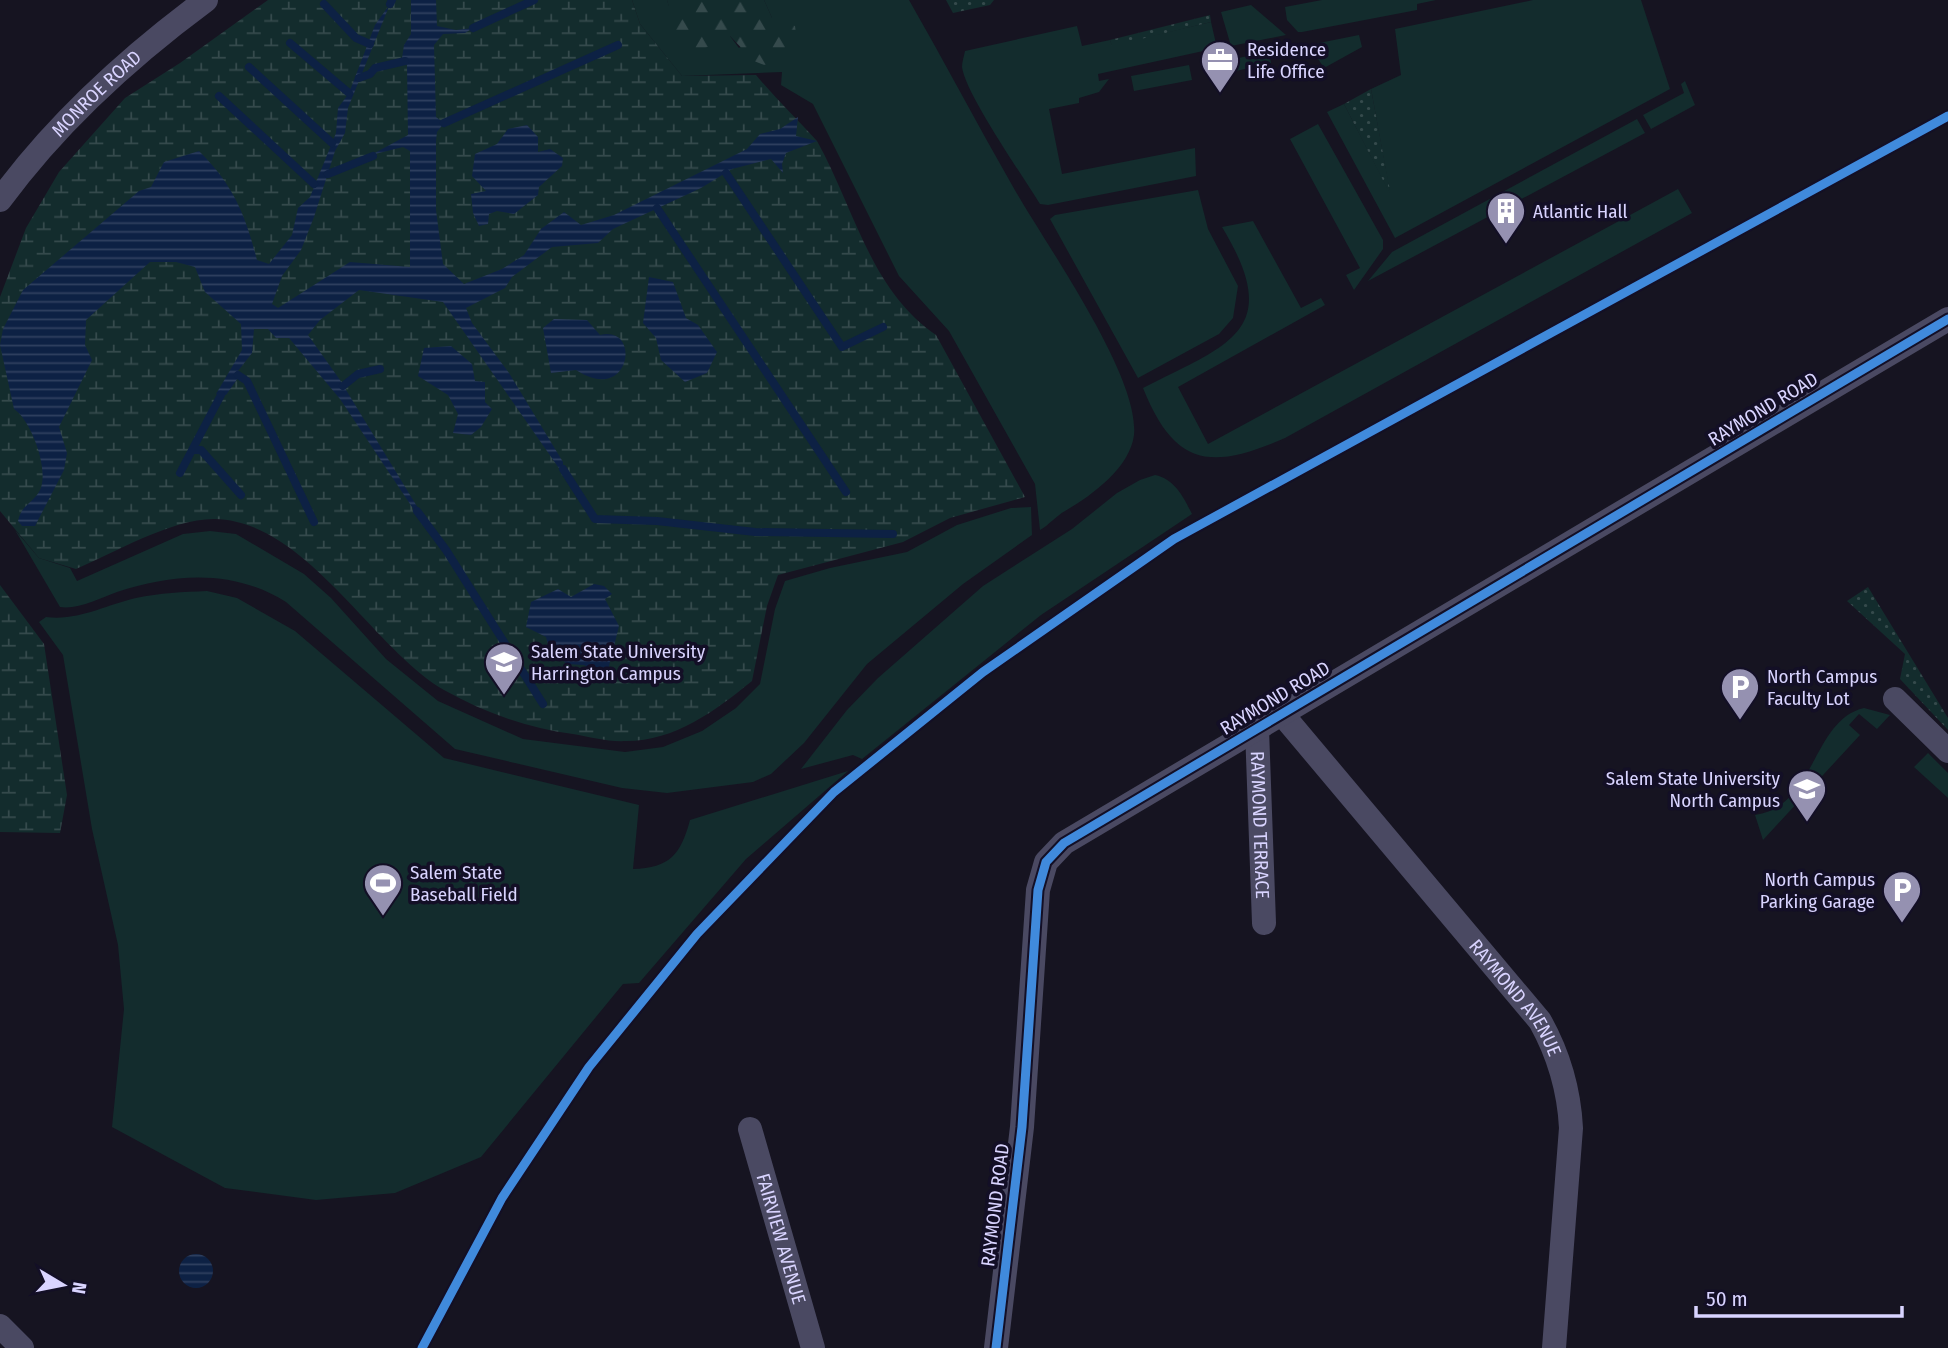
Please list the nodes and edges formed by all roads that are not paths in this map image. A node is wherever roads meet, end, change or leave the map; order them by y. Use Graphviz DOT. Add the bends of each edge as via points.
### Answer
graph roads {
  1 [pos="206,0"];
  2 [pos="0,200"];
  3 [pos="1948,319"];
  4 [pos="1895,699"];
  5 [pos="1282,714"];
  6 [pos="1257,729"];
  7 [pos="1948,751"];
  8 [pos="1264,923"];
  9 [pos="750,1129"];
  10 [pos="0,1326"];
  11 [pos="22,1348"];
  12 [pos="813,1348"];
  13 [pos="996,1348"];
  14 [pos="1555,1348"];
  1 -- 2 [label="street, MONROE ROAD" via="113,75 54,133"];
  3 -- 5 [label="street, RAYMOND ROAD"];
  4 -- 7 [label="street"];
  5 -- 6 [label="street, RAYMOND ROAD"];
  5 -- 14 [label="street, RAYMOND AVENUE" via="1540,1021 1552,1044 1569,1100 1571,1128"];
  6 -- 8 [label="street, RAYMOND TERRACE"];
  6 -- 13 [label="street, RAYMOND ROAD" via="1064,843 1046,862 1038,890 1022,1127"];
  9 -- 12 [label="street, FAIRVIEW AVENUE"];
  10 -- 11 [label="street"];
}
